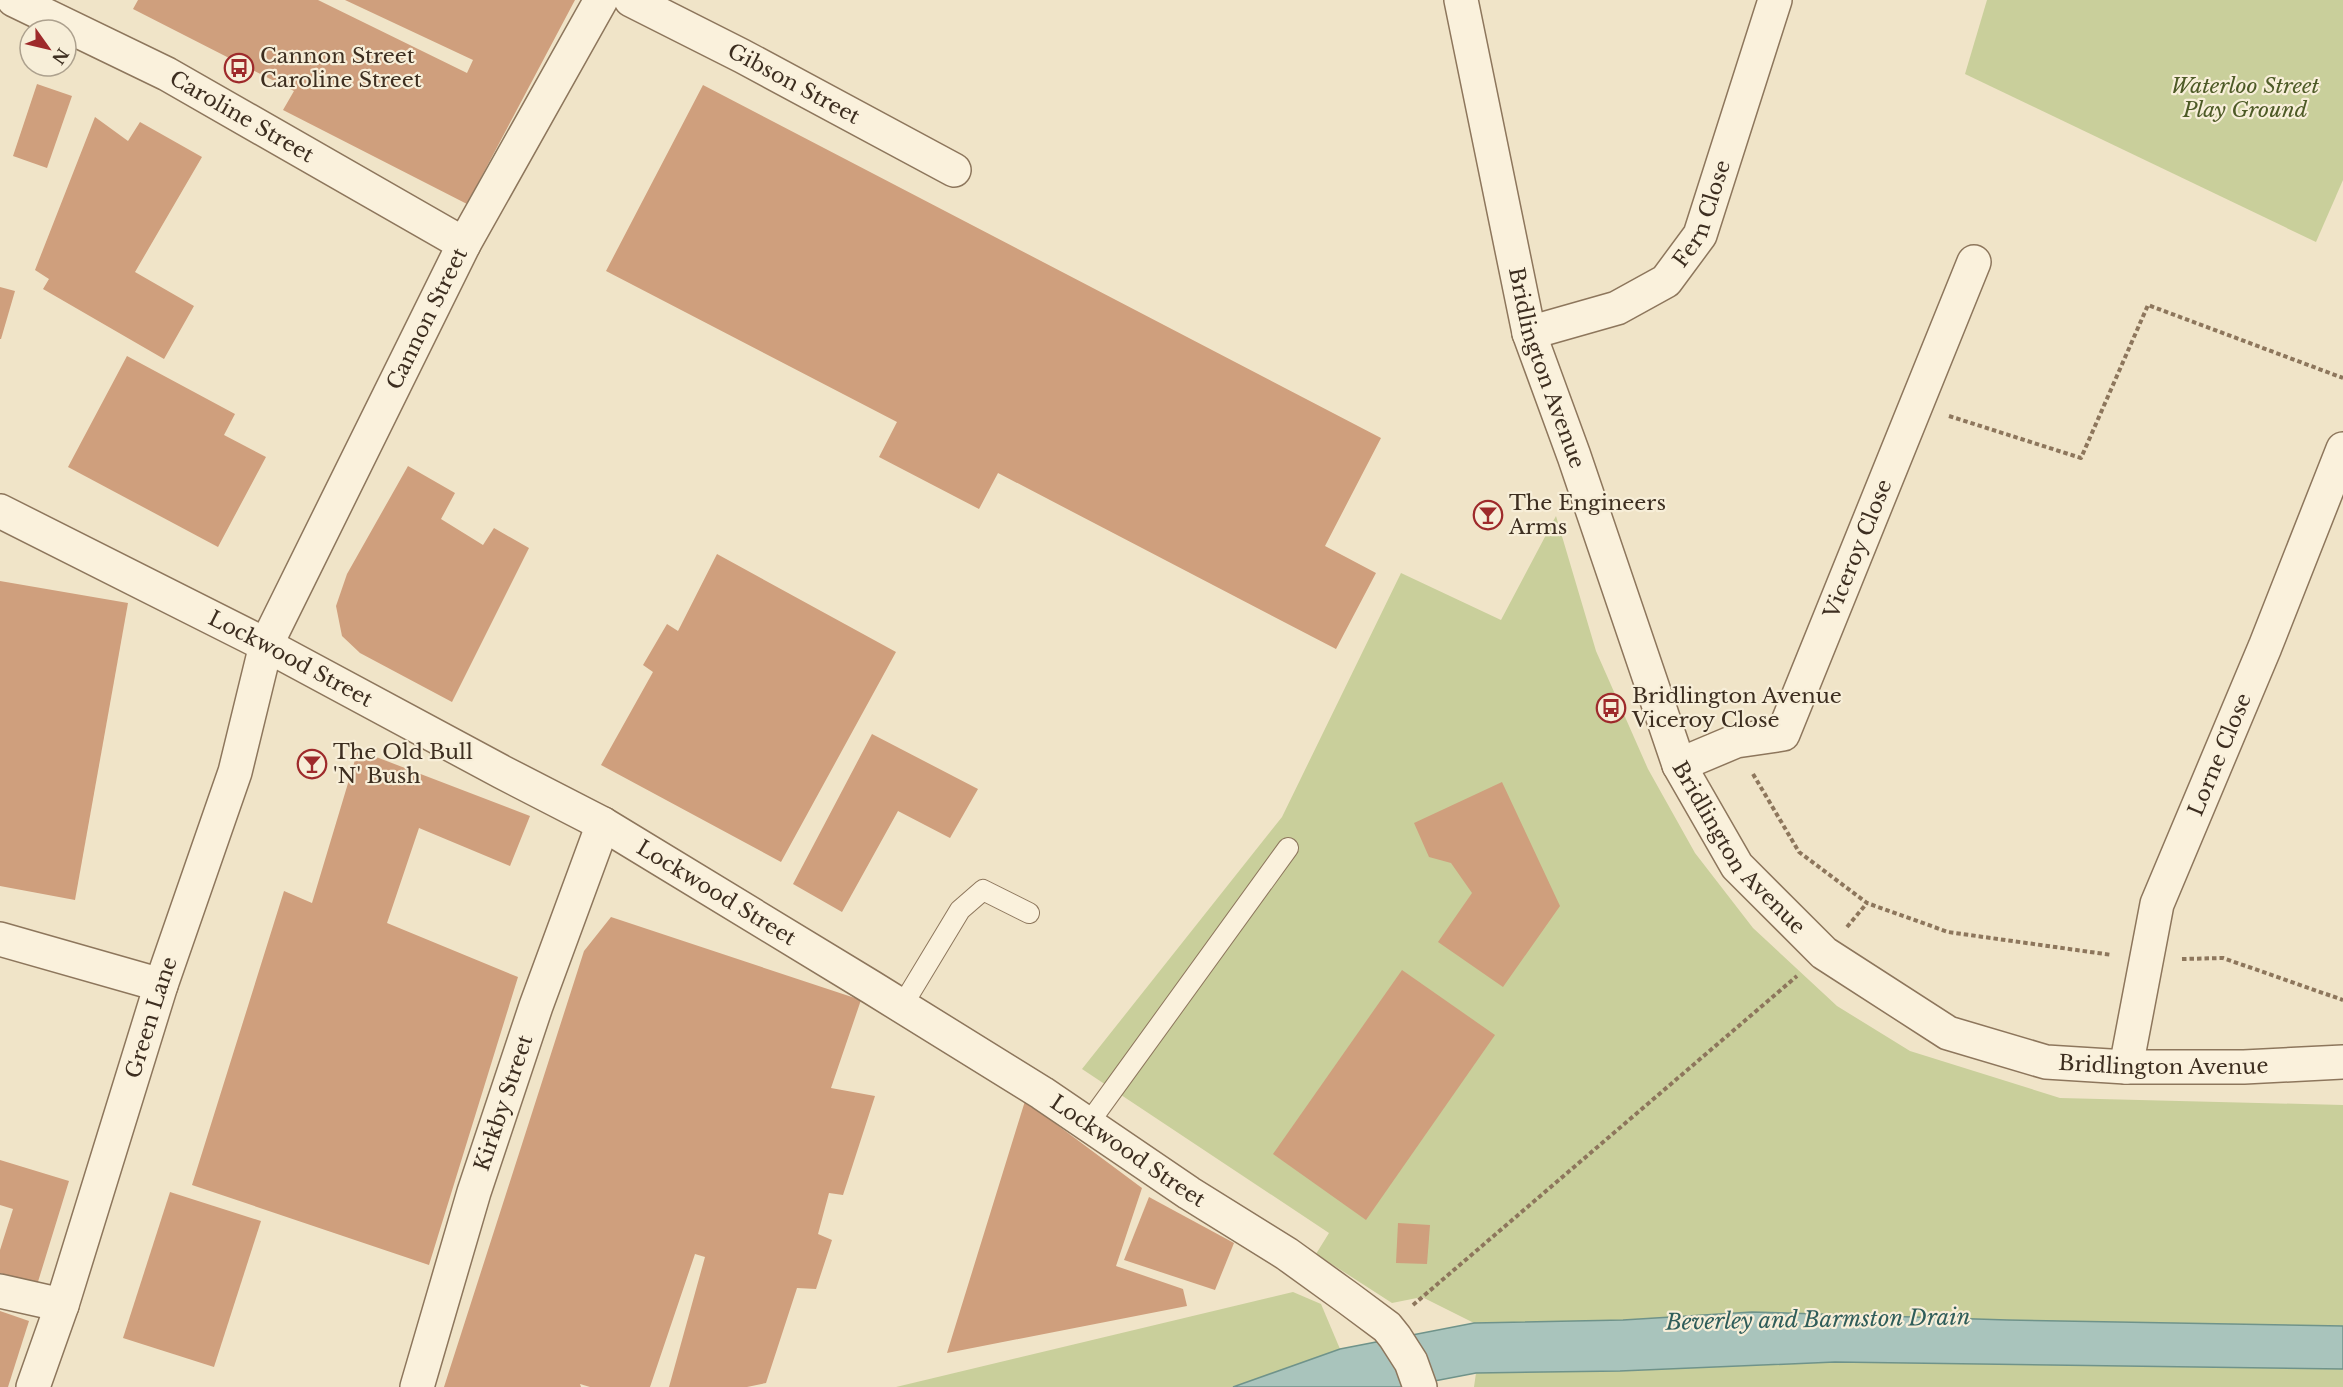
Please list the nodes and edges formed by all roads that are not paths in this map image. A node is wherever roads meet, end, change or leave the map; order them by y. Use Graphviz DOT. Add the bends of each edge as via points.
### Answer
graph roads {
  1 [pos="14,0"];
  2 [pos="601,0"];
  3 [pos="631,0"];
  4 [pos="1461,0"];
  5 [pos="1775,0"];
  6 [pos="954,170"];
  7 [pos="464,244"];
  8 [pos="1974,262"];
  9 [pos="1529,333"];
  10 [pos="2343,449"];
  11 [pos="0,511"];
  12 [pos="266,645"];
  13 [pos="1679,765"];
  14 [pos="603,824"];
  15 [pos="1288,848"];
  16 [pos="1029,913"];
  17 [pos="0,939"];
  18 [pos="161,986"];
  19 [pos="902,1006"];
  20 [pos="2343,1062"];
  21 [pos="2126,1067"];
  22 [pos="1088,1124"];
  23 [pos="0,1291"];
  24 [pos="63,1305"];
  25 [pos="33,1387"];
  26 [pos="417,1387"];
  27 [pos="1420,1387"];
  1 -- 7 [label="street, Caroline Street" via="167,74"];
  2 -- 7 [label="street, Cannon Street"];
  3 -- 6 [label="street, Gibson Street"];
  4 -- 9 [label="street, Bridlington Avenue"];
  5 -- 9 [label="street, Fern Close" via="1700,235 1673,272 1666,281 1617,308"];
  7 -- 12 [label="street, Cannon Street"];
  8 -- 13 [label="street, Viceroy Close" via="1783,734 1736,741"];
  9 -- 13 [label="street, Bridlington Avenue"];
  10 -- 21 [label="street, Lorne Close" via="2157,904"];
  11 -- 12 [label="street, Lockwood Street"];
  12 -- 14 [label="street, Lockwood Street"];
  12 -- 18 [label="street, Green Lane" via="235,772"];
  13 -- 21 [label="street, Bridlington Avenue" via="1737,866 1824,953 1948,1033 2046,1062"];
  14 -- 19 [label="street, Lockwood Street"];
  14 -- 26 [label="street, Kirkby Street" via="536,1006 478,1181"];
  15 -- 22 [label="lane"];
  16 -- 19 [label="lane" via="983,890 960,910"];
  17 -- 18 [label="street"];
  18 -- 24 [label="street, Green Lane"];
  19 -- 22 [label="street, Lockwood Street"];
  20 -- 21 [label="street, Bridlington Avenue"];
  22 -- 27 [label="street, Lockwood Street" via="1287,1254 1391,1332 1411,1362"];
  23 -- 24 [label="street"];
  24 -- 25 [label="street, Green Lane"];
}
